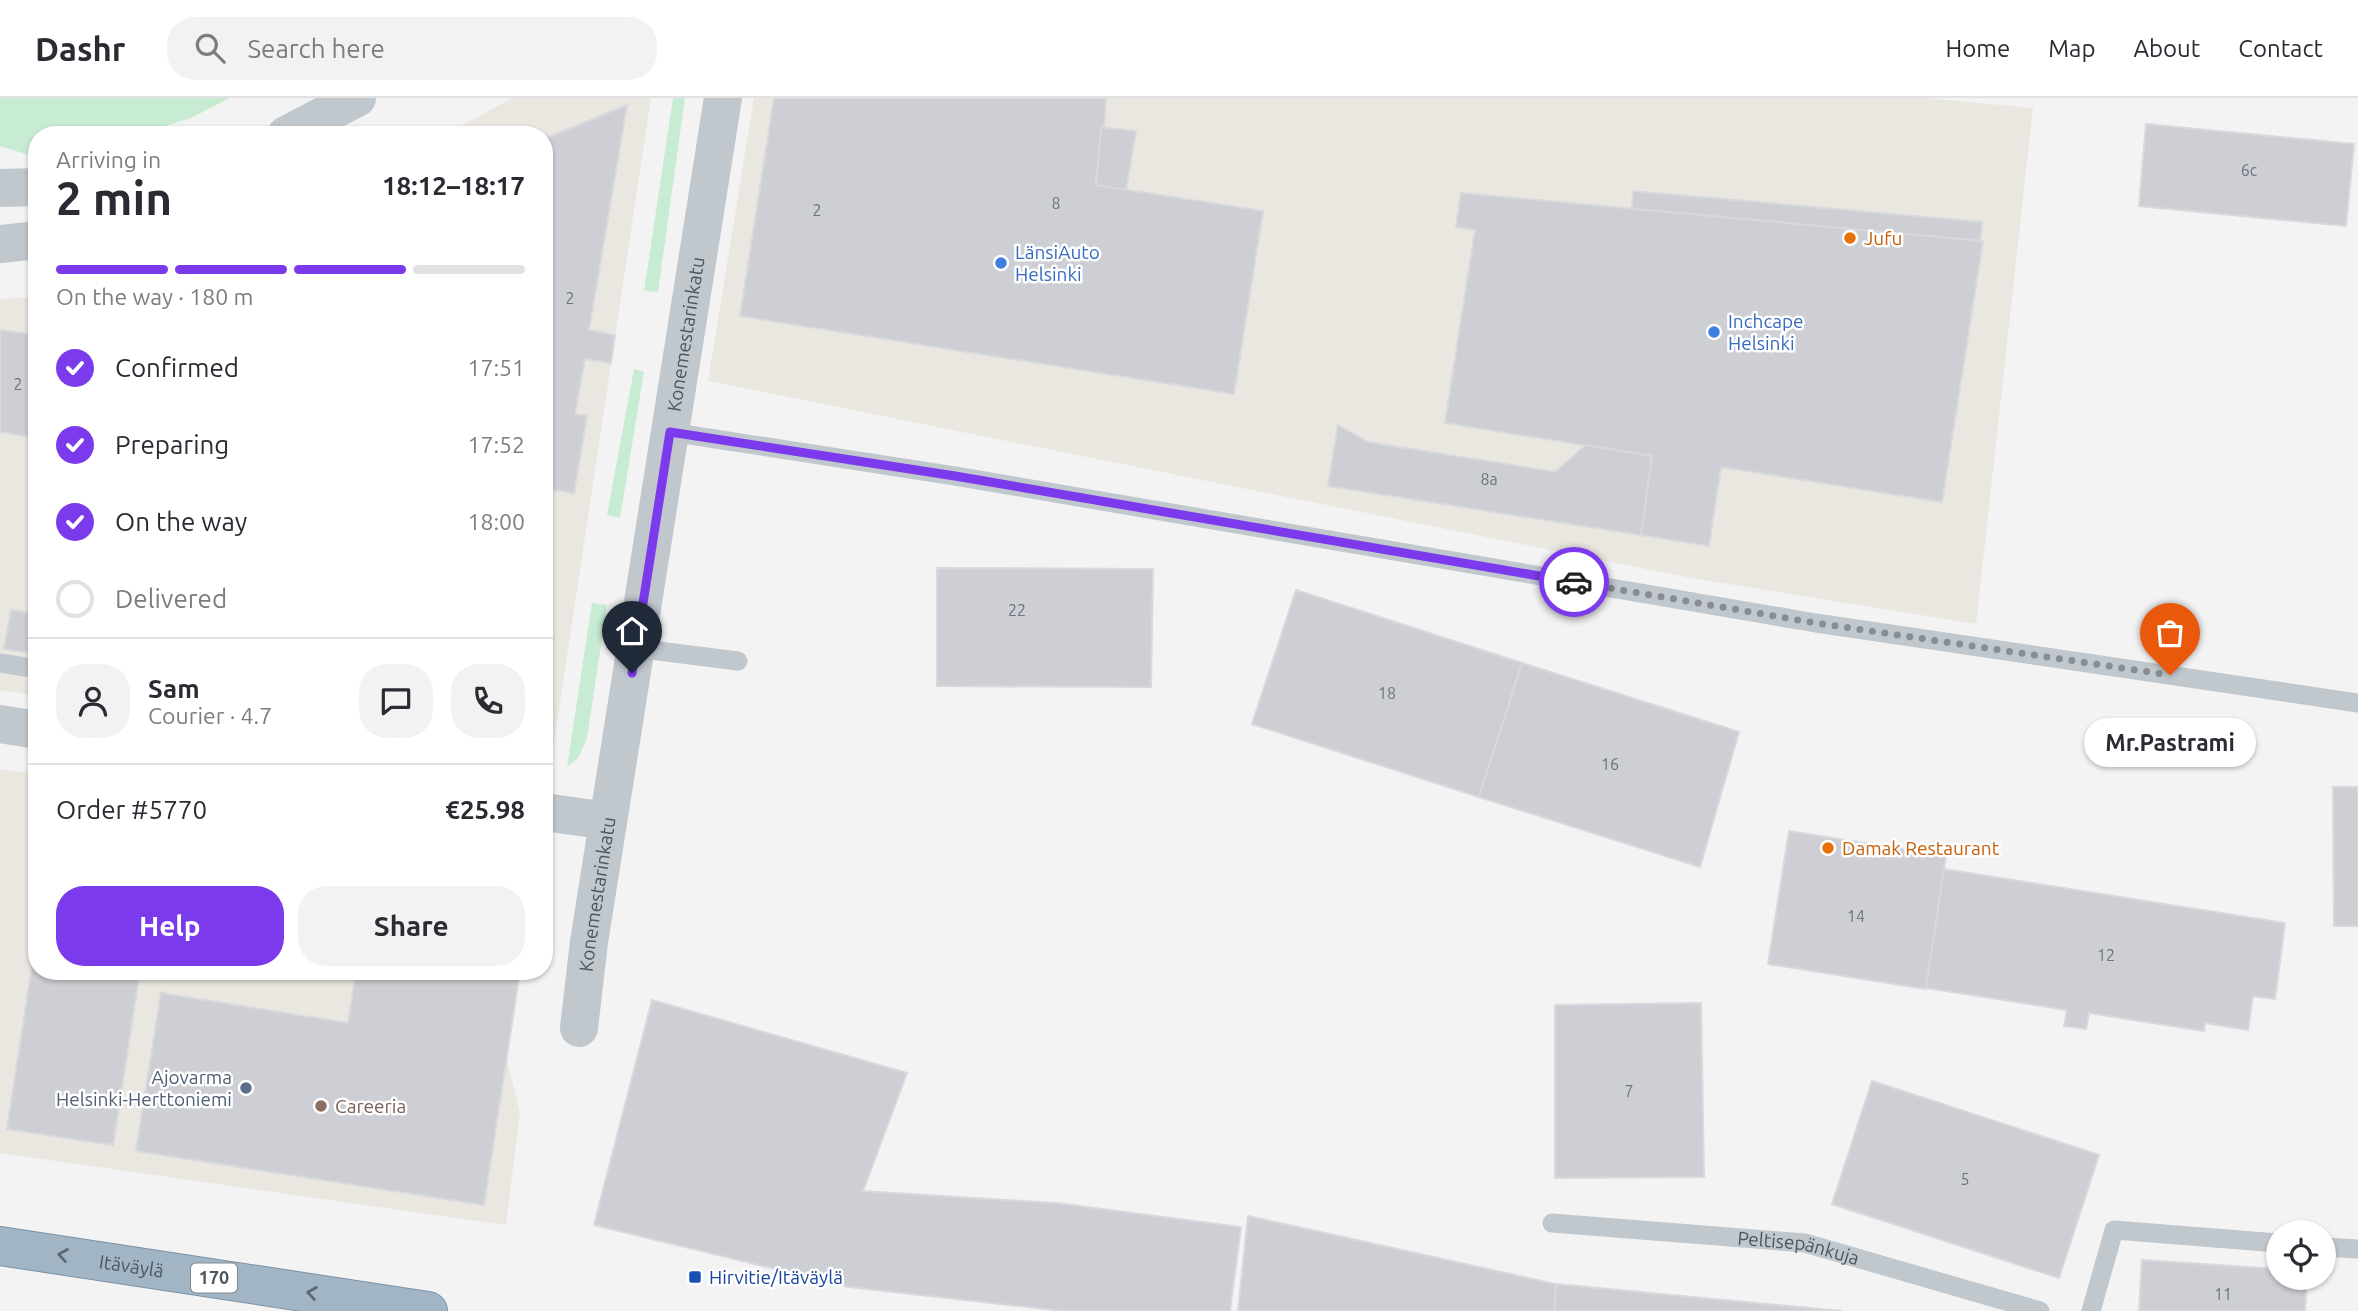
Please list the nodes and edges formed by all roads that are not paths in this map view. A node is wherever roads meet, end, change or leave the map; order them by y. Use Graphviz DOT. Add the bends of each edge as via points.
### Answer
graph roads {
  1 [pos="357,98"];
  2 [pos="723,98"];
  3 [pos="310,126"];
  4 [pos="28,187"];
  5 [pos="0,188"];
  6 [pos="28,241"];
  7 [pos="0,244"];
  8 [pos="670,432"];
  9 [pos="635,648"];
  10 [pos="738,661"];
  11 [pos="0,663"];
  12 [pos="28,668"];
  13 [pos="2358,703"];
  14 [pos="0,724"];
  15 [pos="28,729"];
  16 [pos="553,813"];
  17 [pos="608,821"];
  18 [pos="579,1028"];
  19 [pos="1552,1223"];
  20 [pos="2266,1242"];
  21 [pos="0,1245"];
  22 [pos="2336,1248"];
  23 [pos="2358,1250"];
  24 [pos="428,1311"];
  25 [pos="2040,1311"];
  26 [pos="2091,1311"];
  1 -- 3 [label="street"];
  2 -- 8 [label="street, Konemestarinkatu"];
  4 -- 5 [label="street"];
  6 -- 7 [label="street"];
  8 -- 9 [label="street, Konemestarinkatu"];
  8 -- 13 [label="lane" via="1816,623"];
  9 -- 10 [label="lane"];
  9 -- 17 [label="street, Konemestarinkatu"];
  11 -- 12 [label="lane"];
  14 -- 15 [label="street"];
  16 -- 17 [label="street"];
  17 -- 18 [label="street, Konemestarinkatu"];
  19 -- 25 [label="lane, Peltisepänkuja" via="1805,1243"];
  20 -- 26 [label="lane" via="2114,1230"];
  24 -- 21 [label="highway, Itäväylä / 170, one-way"];
  22 -- 23 [label="lane"];
}
